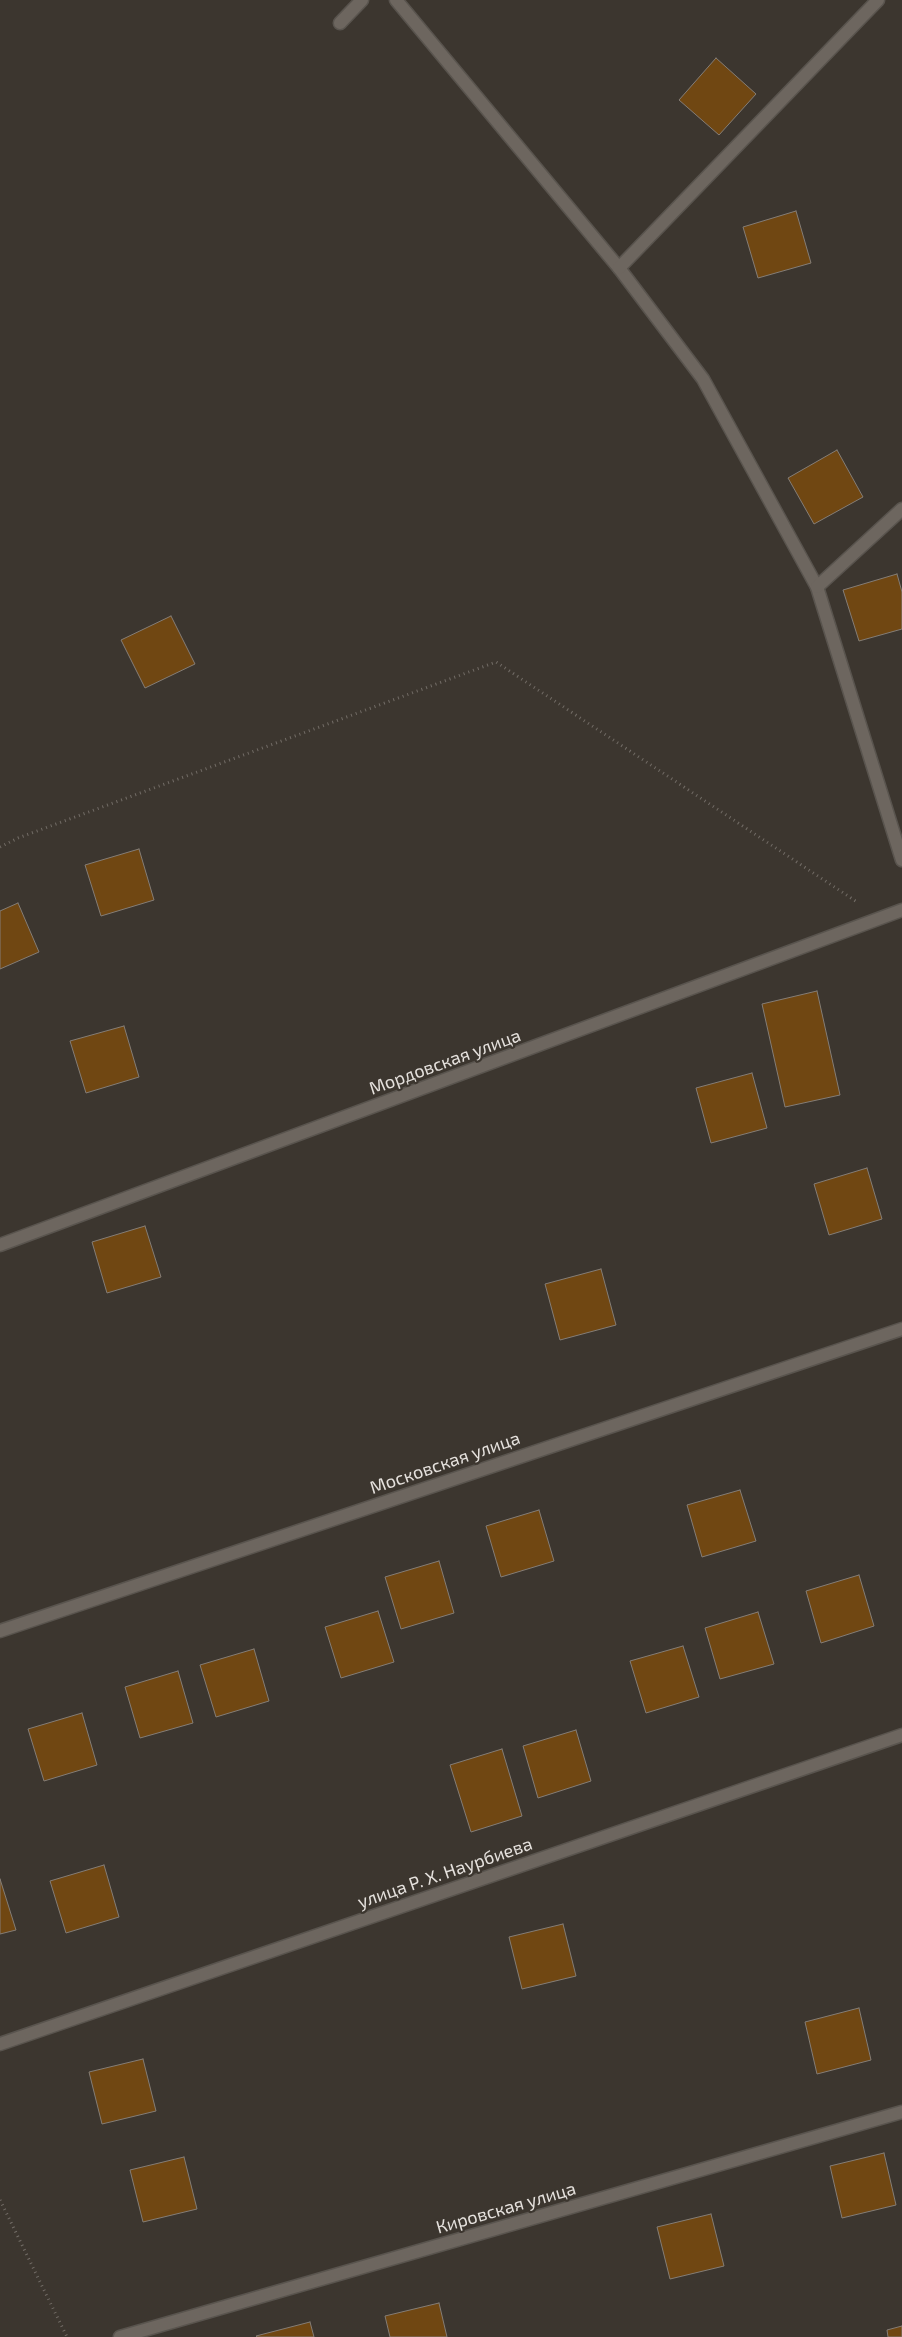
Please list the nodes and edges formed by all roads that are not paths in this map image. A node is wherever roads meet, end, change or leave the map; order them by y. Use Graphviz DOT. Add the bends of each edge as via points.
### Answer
graph roads {
  1 [pos="362,0"];
  2 [pos="396,0"];
  3 [pos="878,0"];
  4 [pos="340,23"];
  5 [pos="618,268"];
  6 [pos="902,509"];
  7 [pos="817,587"];
  8 [pos="902,860"];
  9 [pos="902,910"];
  10 [pos="0,1245"];
  11 [pos="902,1329"];
  12 [pos="0,1631"];
  13 [pos="902,1735"];
  14 [pos="0,2044"];
  15 [pos="902,2112"];
  16 [pos="120,2337"];
  1 -- 4 [label="street"];
  2 -- 5 [label="street"];
  3 -- 5 [label="street"];
  5 -- 7 [label="street" via="704,379"];
  6 -- 7 [label="street"];
  7 -- 8 [label="street"];
  9 -- 10 [label="street, Мордовская улица"];
  11 -- 12 [label="street, Московская улица"];
  13 -- 14 [label="street, улица Р. Х. Наурбиева"];
  15 -- 16 [label="street, Кировская улица"];
}
